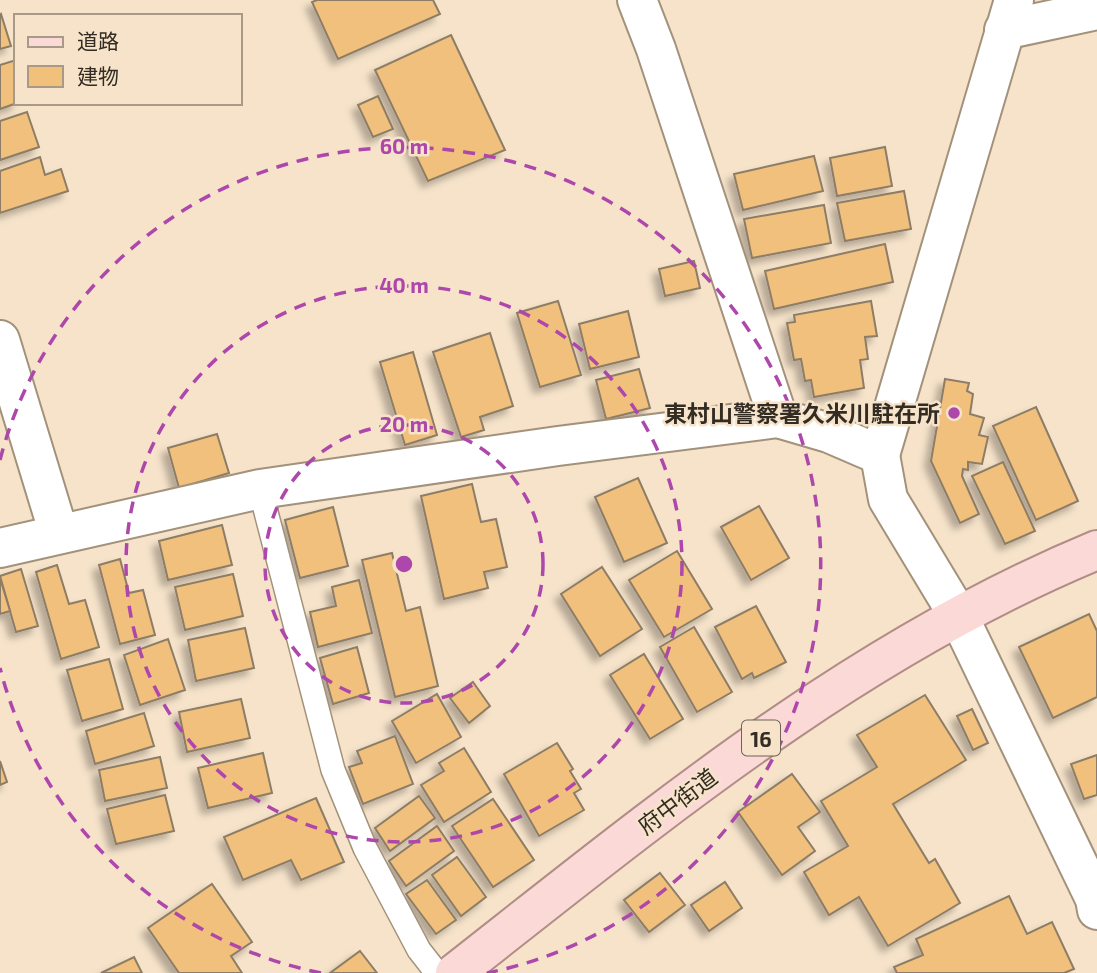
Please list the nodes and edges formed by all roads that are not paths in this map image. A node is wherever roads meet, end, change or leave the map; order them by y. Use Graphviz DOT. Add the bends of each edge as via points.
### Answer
graph roads {
  1 [pos="637,0"];
  2 [pos="1097,10"];
  3 [pos="1009,15"];
  4 [pos="0,341"];
  5 [pos="778,418"];
  6 [pos="880,455"];
  7 [pos="260,489"];
  8 [pos="58,534"];
  9 [pos="0,548"];
  10 [pos="1097,550"];
  11 [pos="958,615"];
  12 [pos="1097,910"];
  13 [pos="437,973"];
  14 [pos="455,973"];
  1 -- 5 [label="street"];
  2 -- 3 [label="street"];
  3 -- 6 [label="street"];
  4 -- 8 [label="street"];
  5 -- 6 [label="street"];
  5 -- 7 [label="street"];
  6 -- 11 [label="street" via="888,499"];
  7 -- 8 [label="street"];
  7 -- 13 [label="lane" via="333,770 365,848 419,950"];
  8 -- 9 [label="street"];
  10 -- 11 [label="main road, 府中街道 / 16"];
  11 -- 12 [label="street"];
  11 -- 14 [label="main road, 府中街道 / 16" via="867,668 743,751"];
}
